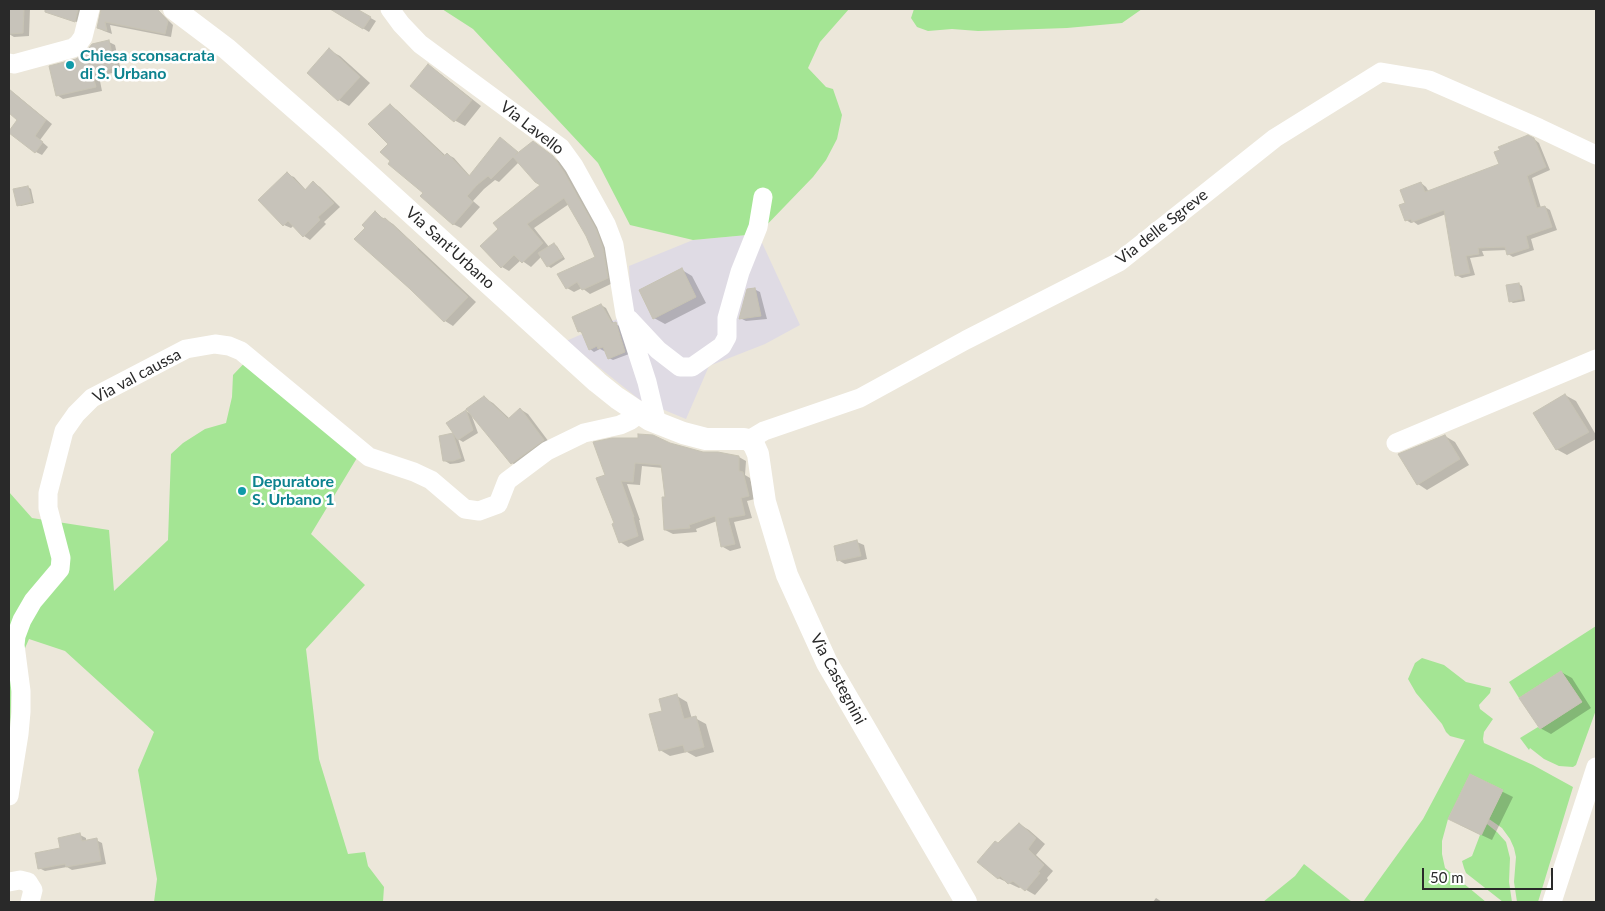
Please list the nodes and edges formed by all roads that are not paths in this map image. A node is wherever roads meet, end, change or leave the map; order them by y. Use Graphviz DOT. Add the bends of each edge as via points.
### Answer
graph roads {
  1 [pos="90,9"];
  2 [pos="174,9"];
  3 [pos="390,9"];
  4 [pos="9,63"];
  5 [pos="1596,155"];
  6 [pos="763,197"];
  7 [pos="625,314"];
  8 [pos="1596,359"];
  9 [pos="648,419"];
  10 [pos="749,440"];
  11 [pos="1396,443"];
  12 [pos="1596,767"];
  13 [pos="9,796"];
  14 [pos="9,882"];
  15 [pos="30,902"];
  16 [pos="966,902"];
  17 [pos="1552,902"];
  1 -- 4 [label="street" via="83,37 72,48"];
  2 -- 9 [label="street, Via Sant'Urbano" via="227,49 332,141 597,382"];
  3 -- 7 [label="street, Via Lavello" via="420,44 561,148 606,224 614,245"];
  5 -- 10 [label="street, Via delle Sgreve" via="1429,80 1381,72 1275,138 1120,262 860,398 764,431"];
  6 -- 7 [label="street" via="758,227 740,272 727,318 728,337 722,346 692,367 680,367 658,350"];
  7 -- 9 [label="street, Via Lavello" via="648,382"];
  8 -- 11 [label="street"];
  9 -- 10 [label="street, Via Sant'Urbano" via="706,439"];
  9 -- 13 [label="street, Via val caussa" via="584,433 546,451 507,481 498,504 479,510 465,509 431,480 369,458 241,351 229,346 215,344 186,349 92,398 64,431 48,493 48,508 61,558 60,569 33,601 16,636 21,712"];
  10 -- 16 [label="street, Via Castegnini" via="758,454 765,502 787,575 827,663"];
  12 -- 17 [label="street"];
  14 -- 15 [label="street" via="28,882 33,890"];
}
